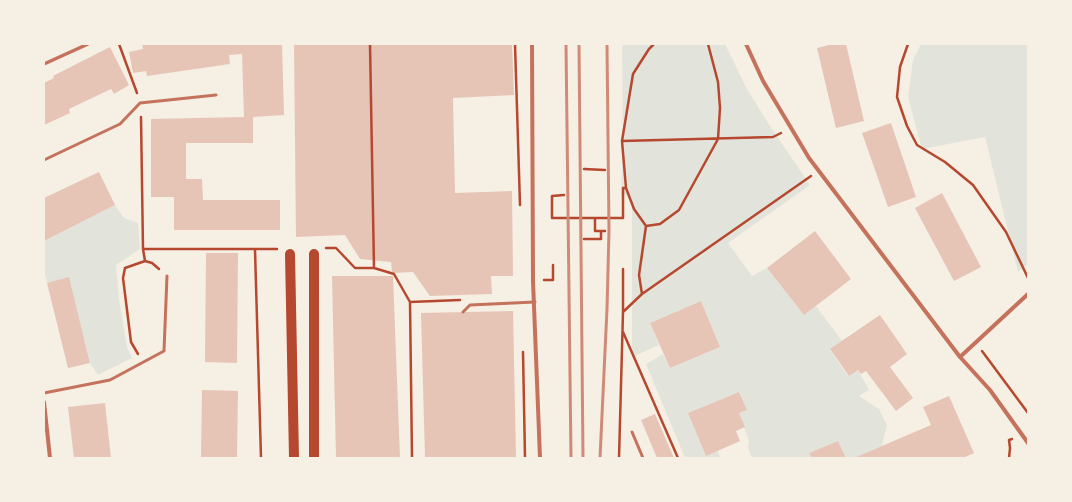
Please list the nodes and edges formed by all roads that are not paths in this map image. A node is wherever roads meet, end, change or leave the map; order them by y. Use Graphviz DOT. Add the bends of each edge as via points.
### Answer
graph roads {
  1 [pos="88,44"];
  2 [pos="532,44"];
  3 [pos="746,44"];
  4 [pos="44,64"];
  5 [pos="216,95"];
  6 [pos="44,160"];
  7 [pos="287,251"];
  8 [pos="318,251"];
  9 [pos="167,276"];
  10 [pos="1028,294"];
  11 [pos="534,302"];
  12 [pos="463,312"];
  13 [pos="960,357"];
  14 [pos="44,393"];
  15 [pos="44,402"];
  16 [pos="632,432"];
  17 [pos="1028,443"];
  18 [pos="50,458"];
  19 [pos="294,458"];
  20 [pos="314,458"];
  21 [pos="540,458"];
  22 [pos="643,458"];
  1 -- 4 [label="street"];
  2 -- 11 [label="street"];
  3 -- 13 [label="street" via="763,81 819,171"];
  5 -- 6 [label="lane" via="140,103 120,124"];
  7 -- 19 [label="main road"];
  8 -- 20 [label="main road"];
  9 -- 14 [label="lane" via="164,351 110,380"];
  10 -- 13 [label="street"];
  11 -- 12 [label="lane" via="470,305"];
  11 -- 21 [label="street"];
  13 -- 17 [label="street" via="990,390"];
  15 -- 18 [label="street"];
  16 -- 22 [label="lane"];
}
